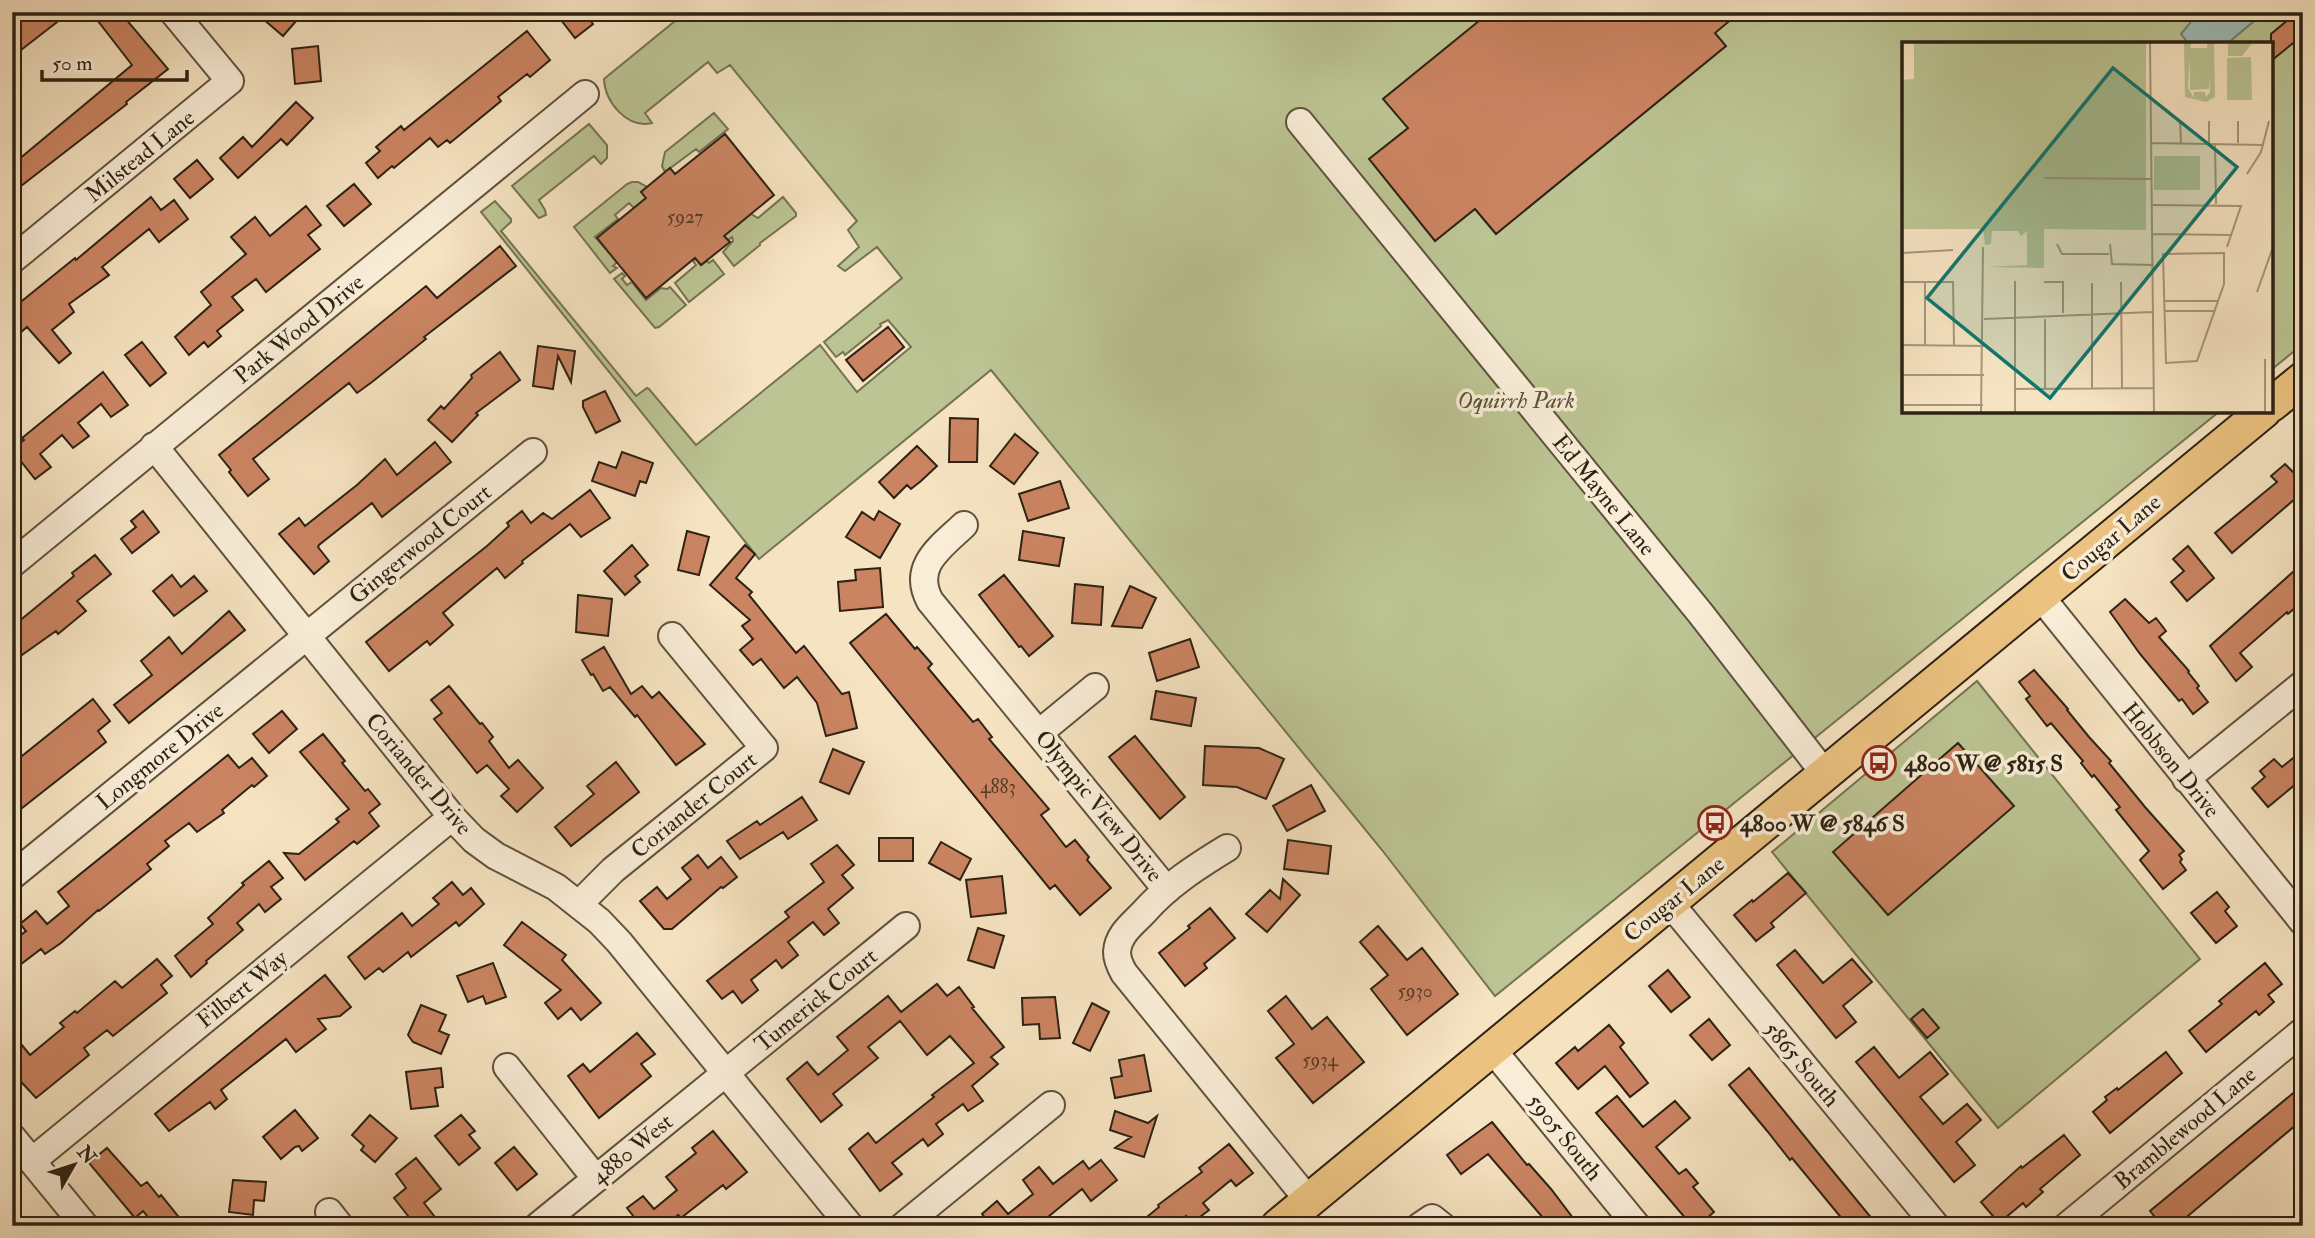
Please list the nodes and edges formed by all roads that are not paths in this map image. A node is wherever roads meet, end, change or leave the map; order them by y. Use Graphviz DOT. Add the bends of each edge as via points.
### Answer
graph roads {
  1 [pos="173,12"];
  2 [pos="586,94"];
  3 [pos="1300,121"];
  4 [pos="12,260"];
  5 [pos="2303,379"];
  6 [pos="2273,403"];
  7 [pos="2262,413"];
  8 [pos="154,446"];
  9 [pos="533,452"];
  10 [pos="964,525"];
  11 [pos="12,564"];
  12 [pos="2040,596"];
  13 [pos="307,636"];
  14 [pos="672,636"];
  15 [pos="2303,684"];
  16 [pos="1095,687"];
  17 [pos="1039,733"];
  18 [pos="1825,774"];
  19 [pos="2186,779"];
  20 [pos="452,817"];
  21 [pos="1227,848"];
  22 [pos="12,876"];
  23 [pos="1166,889"];
  24 [pos="1669,902"];
  25 [pos="579,904"];
  26 [pos="2303,922"];
  27 [pos="906,926"];
  28 [pos="2303,1031"];
  29 [pos="1493,1049"];
  30 [pos="507,1067"];
  31 [pos="726,1073"];
  32 [pos="1051,1105"];
  33 [pos="12,1137"];
  34 [pos="32,1161"];
  35 [pos="596,1179"];
  36 [pos="1290,1218"];
  37 [pos="85,1226"];
  38 [pos="538,1226"];
  39 [pos="850,1226"];
  40 [pos="903,1226"];
  41 [pos="1637,1226"];
  42 [pos="1936,1226"];
  43 [pos="2067,1226"];
  1 -- 4 [label="street, Milstead Lane" via="230,81"];
  2 -- 8 [label="street, Park Wood Drive"];
  3 -- 18 [label="street, Ed Mayne Lane" via="1701,614"];
  5 -- 6 [label="main road"];
  7 -- 12 [label="main road, Cougar Lane"];
  8 -- 11 [label="street, Park Wood Drive"];
  8 -- 13 [label="street, Coriander Drive"];
  9 -- 13 [label="street, Gingerwood Court"];
  10 -- 17 [label="street, Olympic View Drive" via="928,563 923,588"];
  12 -- 18 [label="main road, Cougar Lane"];
  12 -- 19 [label="street, Hobbson Drive"];
  13 -- 20 [label="street, Coriander Drive"];
  13 -- 22 [label="street, Longmore Drive"];
  14 -- 25 [label="street, Coriander Court" via="764,748 613,870"];
  15 -- 19 [label="street"];
  16 -- 17 [label="street"];
  17 -- 23 [label="street, Olympic View Drive"];
  18 -- 24 [label="main road, Cougar Lane"];
  19 -- 26 [label="street, Hobbson Drive"];
  20 -- 25 [label="street, Coriander Drive" via="496,856"];
  20 -- 34 [label="street, Filbert Way"];
  21 -- 23 [label="street"];
  23 -- 36 [label="street, Olympic View Drive" via="1124,932 1118,961"];
  24 -- 29 [label="main road, Cougar Lane"];
  24 -- 42 [label="street, 5865 South"];
  25 -- 31 [label="street, Coriander Drive" via="619,942"];
  27 -- 31 [label="street, Tumerick Court"];
  28 -- 43 [label="street, Bramblewood Lane"];
  29 -- 36 [label="main road, Cougar Lane"];
  29 -- 41 [label="street, 5905 South"];
  30 -- 35 [label="street"];
  31 -- 35 [label="street, 4880 West"];
  31 -- 39 [label="street, Coriander Drive"];
  32 -- 40 [label="street"];
  33 -- 34 [label="street"];
  34 -- 37 [label="street"];
  35 -- 38 [label="street, 4880 West"];
}
